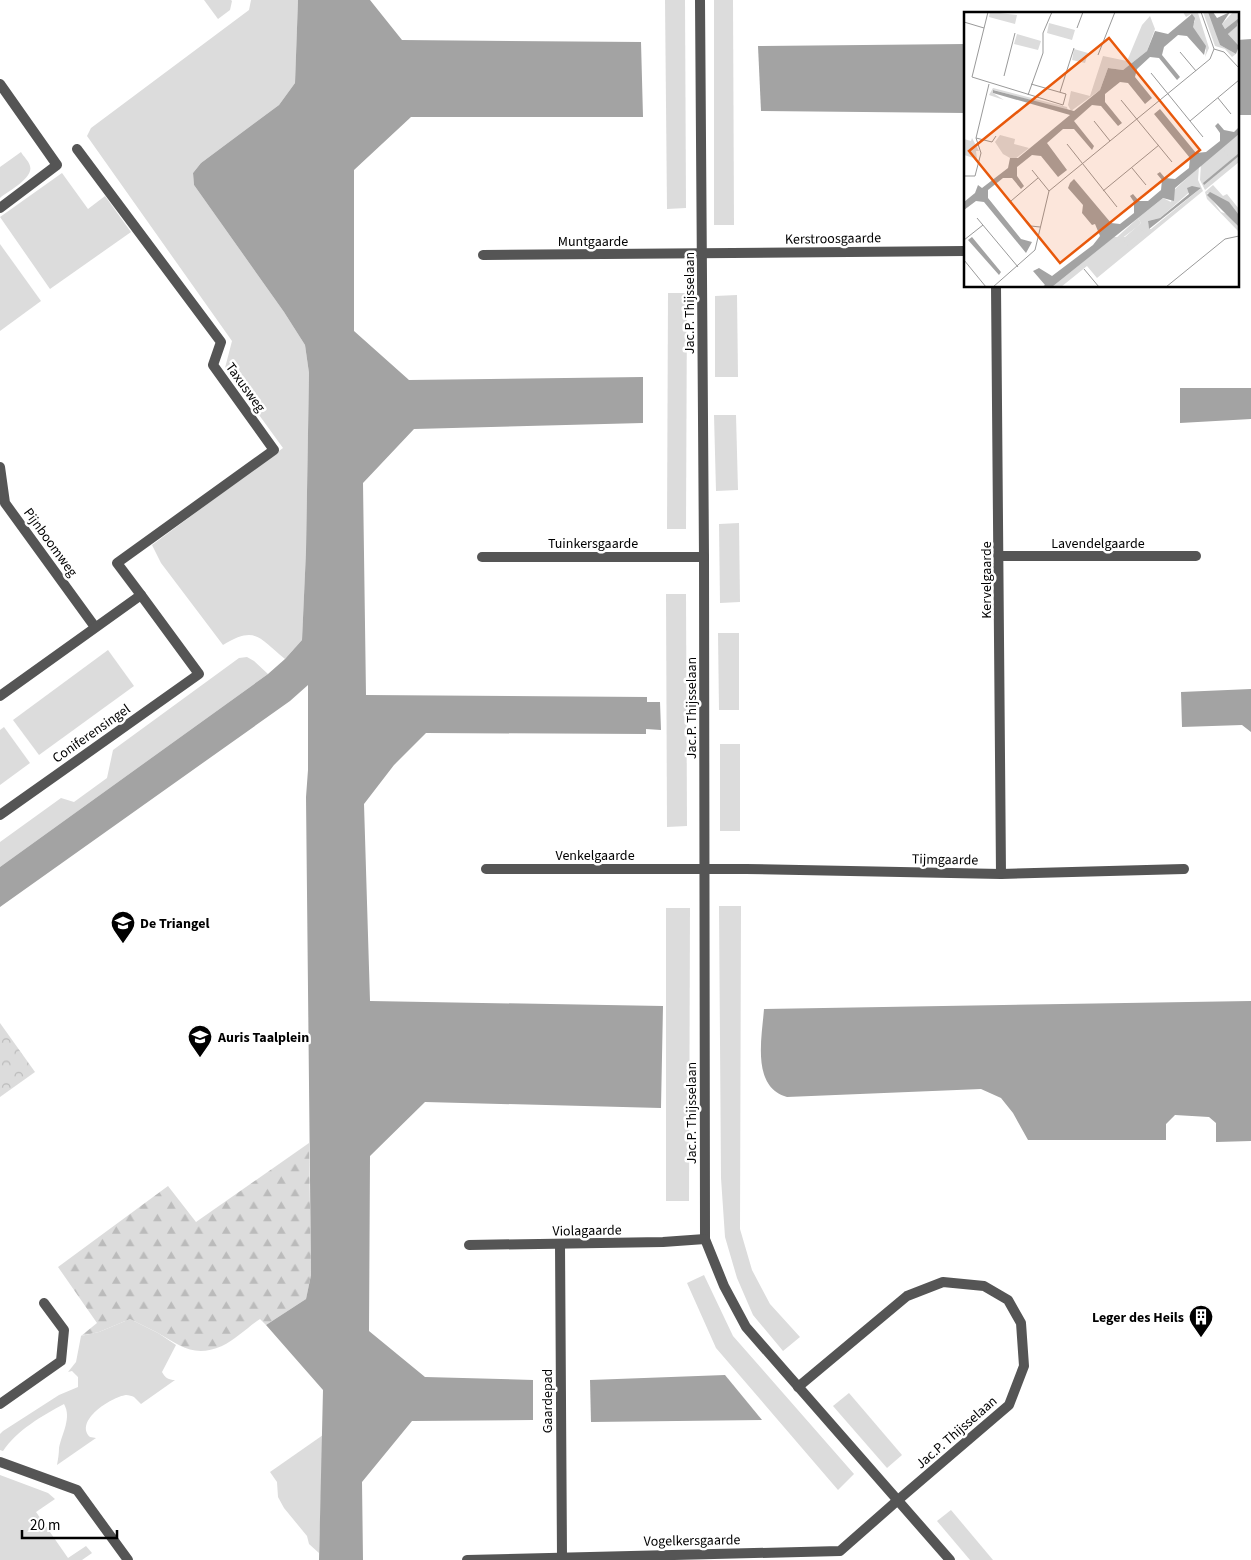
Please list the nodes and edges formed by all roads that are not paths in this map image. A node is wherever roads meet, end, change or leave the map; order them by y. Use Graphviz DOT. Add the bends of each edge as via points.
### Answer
graph roads {
  1 [pos="700,0"];
  2 [pos="0,84"];
  3 [pos="77,149"];
  4 [pos="0,208"];
  5 [pos="964,251"];
  6 [pos="702,254"];
  7 [pos="483,256"];
  8 [pos="996,288"];
  9 [pos="0,467"];
  10 [pos="999,556"];
  11 [pos="1196,556"];
  12 [pos="482,557"];
  13 [pos="704,557"];
  14 [pos="141,595"];
  15 [pos="95,627"];
  16 [pos="0,696"];
  17 [pos="0,815"];
  18 [pos="486,869"];
  19 [pos="1184,869"];
  20 [pos="705,870"];
  21 [pos="1001,874"];
  22 [pos="705,1239"];
  23 [pos="560,1244"];
  24 [pos="469,1245"];
  25 [pos="44,1303"];
  26 [pos="798,1387"];
  27 [pos="0,1404"];
  28 [pos="0,1462"];
  29 [pos="898,1500"];
  30 [pos="562,1557"];
  31 [pos="128,1560"];
  32 [pos="467,1560"];
  33 [pos="950,1560"];
  1 -- 6 [label="street, Jac.P. Thijsselaan"];
  2 -- 4 [label="street" via="57,165"];
  3 -- 14 [label="street, Taxusweg" via="221,342 213,365 274,450 117,563"];
  5 -- 6 [label="street, Kerstroosgaarde"];
  6 -- 7 [label="street, Muntgaarde"];
  6 -- 13 [label="street, Jac.P. Thijsselaan"];
  8 -- 10 [label="street, Kervelgaarde"];
  9 -- 15 [label="street, Pijnboomweg" via="5,503"];
  10 -- 11 [label="street, Lavendelgaarde"];
  10 -- 21 [label="street, Kervelgaarde"];
  12 -- 13 [label="street, Tuinkersgaarde"];
  13 -- 20 [label="street, Jac.P. Thijsselaan"];
  14 -- 15 [label="street"];
  14 -- 17 [label="street, Coniferensingel" via="199,674"];
  15 -- 16 [label="street"];
  18 -- 20 [label="street, Venkelgaarde"];
  19 -- 21 [label="street, Tijmgaarde"];
  20 -- 21 [label="street, Tijmgaarde"];
  20 -- 22 [label="street, Jac.P. Thijsselaan"];
  22 -- 23 [label="street, Violagaarde"];
  22 -- 26 [label="street, Jac.P. Thijsselaan" via="724,1286 746,1327"];
  23 -- 24 [label="street, Violagaarde"];
  23 -- 30 [label="street, Gaardepad"];
  25 -- 27 [label="street" via="64,1330 61,1361"];
  26 -- 29 [label="street, Jac.P. Thijsselaan"];
  26 -- 29 [label="street, Jac.P. Thijsselaan" via="907,1296 943,1282 984,1286 1008,1300 1021,1323 1024,1366 1009,1405"];
  28 -- 31 [label="street" via="77,1490"];
  29 -- 30 [label="street, Vogelkersgaarde" via="840,1551"];
  29 -- 33 [label="street, Jac.P. Thijsselaan"];
  30 -- 32 [label="street, Vogelkersgaarde"];
}
